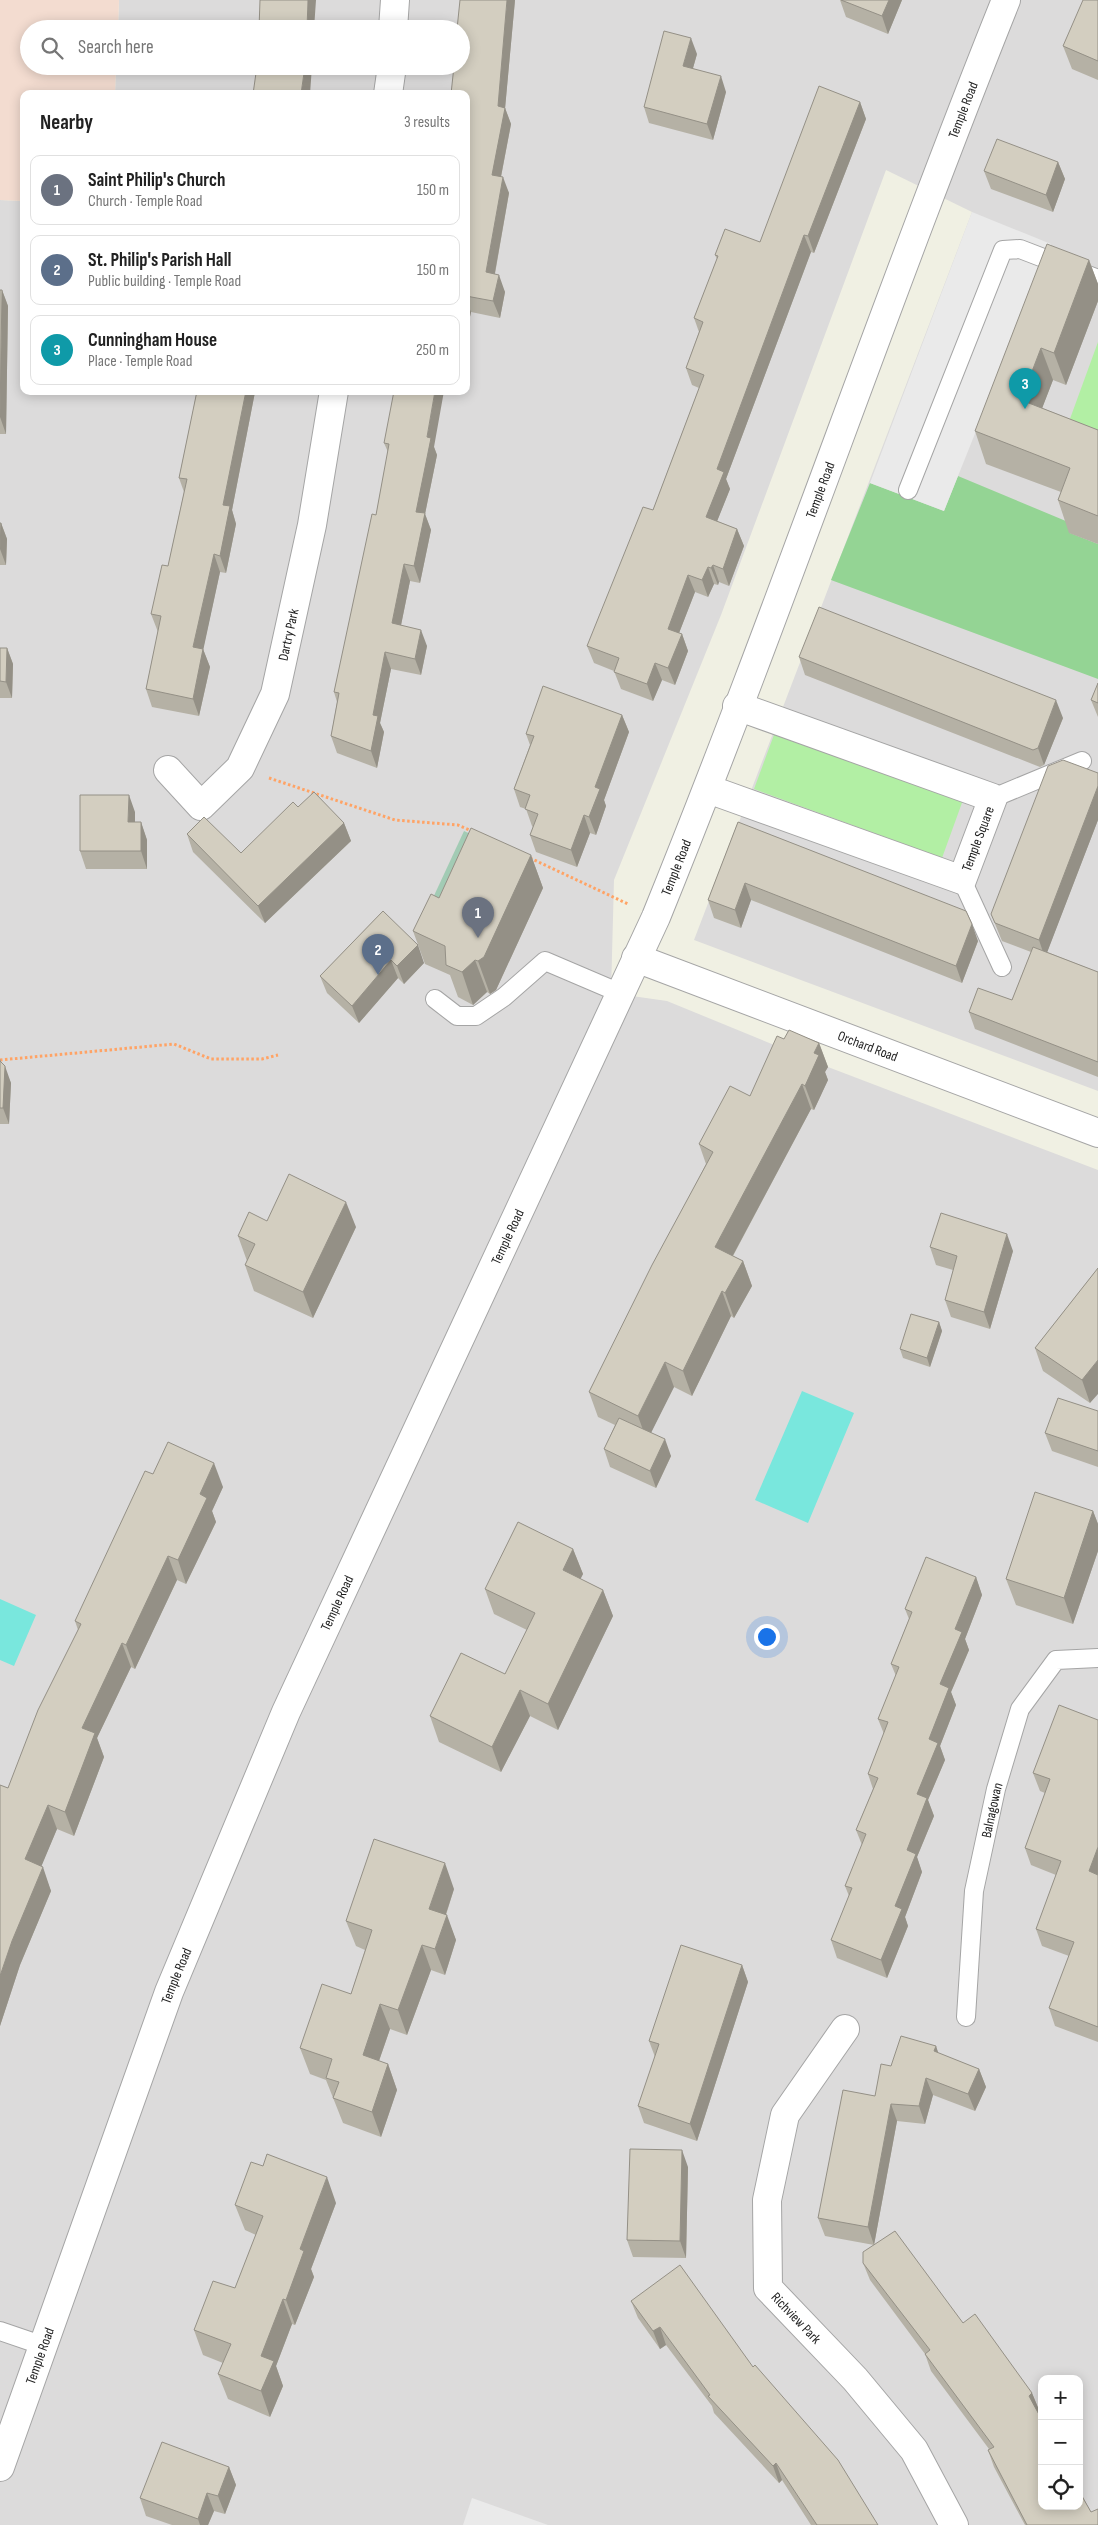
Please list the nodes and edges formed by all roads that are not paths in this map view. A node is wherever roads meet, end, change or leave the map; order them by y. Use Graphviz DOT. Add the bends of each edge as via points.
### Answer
graph roads {
  1 [pos="394,0"];
  2 [pos="1006,0"];
  3 [pos="393,20"];
  4 [pos="391,75"];
  5 [pos="389,90"];
  6 [pos="1098,279"];
  7 [pos="333,395"];
  8 [pos="908,490"];
  9 [pos="737,706"];
  10 [pos="1082,760"];
  11 [pos="168,770"];
  12 [pos="708,789"];
  13 [pos="993,798"];
  14 [pos="962,880"];
  15 [pos="636,958"];
  16 [pos="1002,967"];
  17 [pos="620,993"];
  18 [pos="435,999"];
  19 [pos="1098,1133"];
  20 [pos="1098,1658"];
  21 [pos="966,2017"];
  22 [pos="845,2029"];
  23 [pos="0,2332"];
  24 [pos="44,2346"];
  25 [pos="0,2467"];
  26 [pos="954,2525"];
  1 -- 3 [label="street"];
  2 -- 9 [label="street, Temple Road"];
  4 -- 5 [label="street"];
  6 -- 8 [label="lane" via="1020,249 1003,250"];
  7 -- 11 [label="street, Dartry Park" via="312,525 275,694 240,768 201,806"];
  9 -- 12 [label="street, Temple Road"];
  9 -- 13 [label="street, Temple Square"];
  10 -- 13 [label="lane"];
  12 -- 14 [label="street, Temple Square"];
  12 -- 15 [label="street, Temple Road"];
  13 -- 14 [label="street, Temple Square"];
  14 -- 16 [label="lane"];
  15 -- 17 [label="street, Temple Road"];
  15 -- 19 [label="street, Orchard Road"];
  17 -- 18 [label="lane" via="546,961 476,1016 457,1016"];
  17 -- 24 [label="street, Temple Road" via="286,1712 170,1992"];
  20 -- 21 [label="lane, Balnagowan" via="1056,1660 1020,1709 996,1789 974,1891"];
  22 -- 26 [label="street, Richview Park" via="785,2115 767,2200 768,2288 856,2379 914,2450"];
  23 -- 24 [label="lane"];
  24 -- 25 [label="street, Temple Road"];
}
